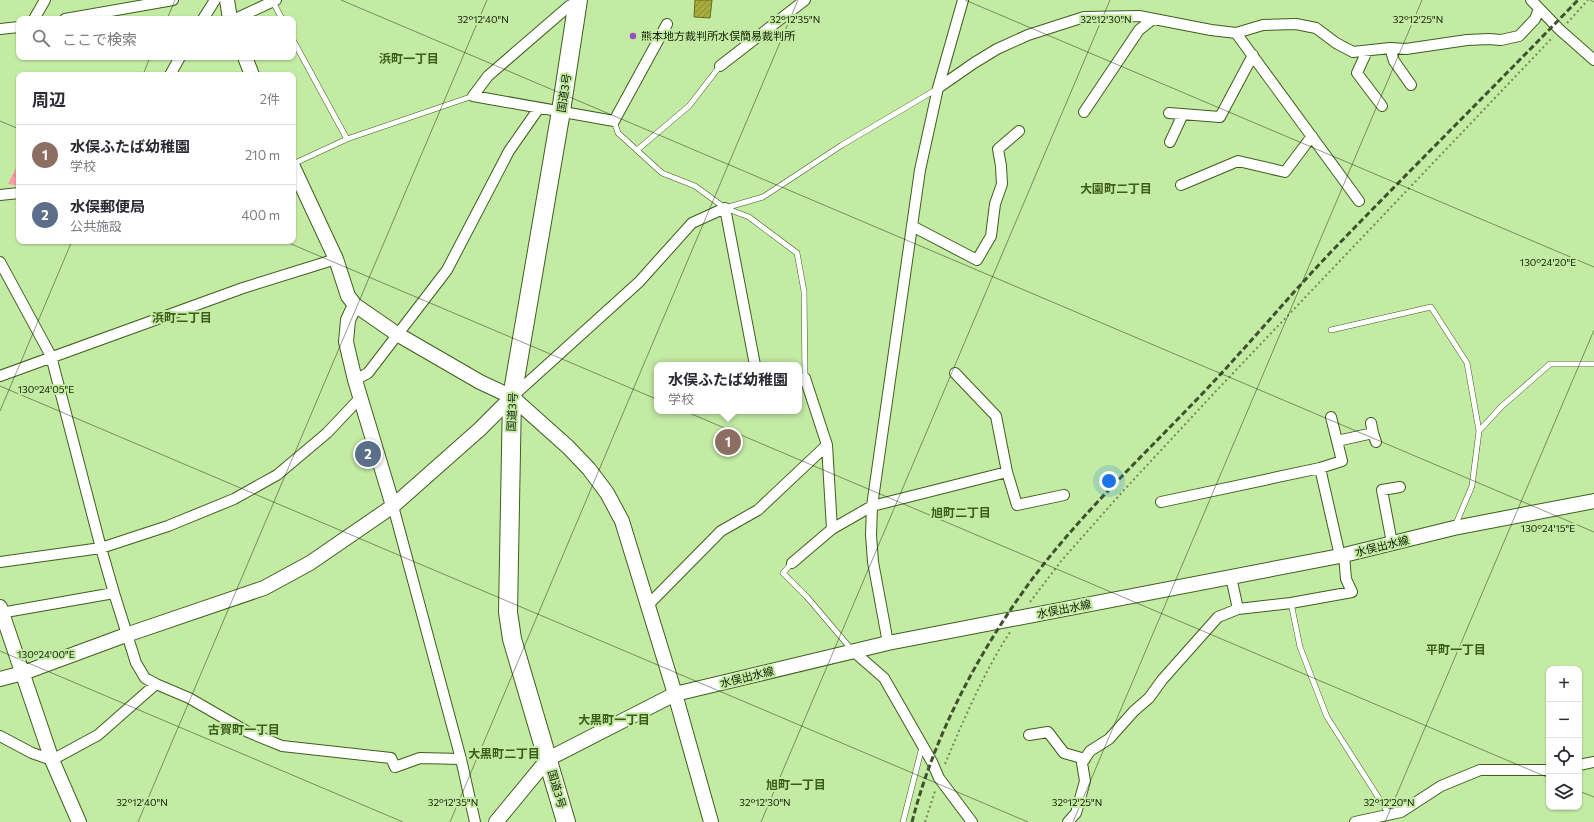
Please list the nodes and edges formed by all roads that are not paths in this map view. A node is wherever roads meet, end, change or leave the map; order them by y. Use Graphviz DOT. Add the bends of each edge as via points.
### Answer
graph roads {
  1 [pos="44,0"];
  2 [pos="173,0"];
  3 [pos="215,0"];
  4 [pos="227,0"];
  5 [pos="805,0"];
  6 [pos="963,0"];
  7 [pos="1531,0"];
  8 [pos="274,1"];
  9 [pos="573,2"];
  10 [pos="1539,9"];
  11 [pos="36,16"];
  12 [pos="82,16"];
  13 [pos="205,16"];
  14 [pos="230,16"];
  15 [pos="242,16"];
  16 [pos="281,16"];
  17 [pos="1153,19"];
  18 [pos="667,24"];
  19 [pos="16,27"];
  20 [pos="0,29"];
  21 [pos="1236,33"];
  22 [pos="296,46"];
  23 [pos="1390,48"];
  24 [pos="1367,51"];
  25 [pos="1253,56"];
  26 [pos="178,60"];
  27 [pos="246,60"];
  28 [pos="1594,60"];
  29 [pos="720,66"];
  30 [pos="172,72"];
  31 [pos="251,72"];
  32 [pos="1411,85"];
  33 [pos="938,88"];
  34 [pos="473,96"];
  35 [pos="1382,106"];
  36 [pos="539,108"];
  37 [pos="561,112"];
  38 [pos="1084,112"];
  39 [pos="1169,112"];
  40 [pos="1183,114"];
  41 [pos="614,121"];
  42 [pos="1019,131"];
  43 [pos="1312,136"];
  44 [pos="347,139"];
  45 [pos="1170,142"];
  46 [pos="637,150"];
  47 [pos="296,164"];
  48 [pos="296,172"];
  49 [pos="1181,185"];
  50 [pos="16,193"];
  51 [pos="0,195"];
  52 [pos="1359,201"];
  53 [pos="725,208"];
  54 [pos="912,226"];
  55 [pos="336,259"];
  56 [pos="0,262"];
  57 [pos="355,305"];
  58 [pos="1331,330"];
  59 [pos="397,334"];
  60 [pos="51,356"];
  61 [pos="754,362"];
  62 [pos="1594,364"];
  63 [pos="955,373"];
  64 [pos="0,376"];
  65 [pos="802,379"];
  66 [pos="355,380"];
  67 [pos="361,397"];
  68 [pos="512,397"];
  69 [pos="1331,417"];
  70 [pos="1479,431"];
  71 [pos="1373,433"];
  72 [pos="1337,441"];
  73 [pos="827,445"];
  74 [pos="1320,468"];
  75 [pos="1007,472"];
  76 [pos="1400,487"];
  77 [pos="1064,495"];
  78 [pos="1594,501"];
  79 [pos="1161,502"];
  80 [pos="393,506"];
  81 [pos="872,506"];
  82 [pos="1454,528"];
  83 [pos="832,529"];
  84 [pos="1392,543"];
  85 [pos="101,548"];
  86 [pos="1342,555"];
  87 [pos="0,562"];
  88 [pos="792,563"];
  89 [pos="1230,577"];
  90 [pos="114,593"];
  91 [pos="1291,602"];
  92 [pos="648,605"];
  93 [pos="1238,609"];
  94 [pos="1,611"];
  95 [pos="126,635"];
  96 [pos="888,643"];
  97 [pos="853,652"];
  98 [pos="23,673"];
  99 [pos="0,679"];
  100 [pos="156,684"];
  101 [pos="675,694"];
  102 [pos="1029,735"];
  103 [pos="0,736"];
  104 [pos="923,746"];
  105 [pos="461,759"];
  106 [pos="548,759"];
  107 [pos="1084,759"];
  108 [pos="52,760"];
  109 [pos="1594,762"];
  110 [pos="1582,764"];
  111 [pos="1546,770"];
  112 [pos="1390,815"];
  113 [pos="79,822"];
  114 [pos="475,822"];
  115 [pos="496,822"];
  116 [pos="566,822"];
  117 [pos="711,822"];
  118 [pos="903,822"];
  119 [pos="972,822"];
  120 [pos="1068,822"];
  121 [pos="1355,822"];
  1 -- 11 [label="street"];
  2 -- 12 [label="street"];
  3 -- 13 [label="street"];
  4 -- 14 [label="street"];
  5 -- 29 [label="street"];
  6 -- 33 [label="street"];
  7 -- 10 [label="street"];
  8 -- 15 [label="street"];
  8 -- 16 [label="lane"];
  9 -- 34 [label="street" via="488,76"];
  9 -- 37 [label="highway, 国道3号"];
  10 -- 23 [label="street" via="1519,36 1406,49"];
  10 -- 28 [label="street"];
  17 -- 21 [label="street"];
  17 -- 33 [label="street" via="1139,16 1084,17 1028,35 997,49"];
  17 -- 38 [label="street" via="1138,30"];
  18 -- 41 [label="street"];
  19 -- 20 [label="street"];
  21 -- 24 [label="street" via="1263,25 1296,24 1316,28 1353,52"];
  21 -- 25 [label="street"];
  22 -- 44 [label="lane"];
  23 -- 24 [label="street"];
  23 -- 32 [label="street" via="1394,61"];
  24 -- 35 [label="street" via="1357,73"];
  25 -- 40 [label="street" via="1220,117"];
  25 -- 43 [label="street"];
  26 -- 30 [label="street"];
  27 -- 31 [label="street"];
  29 -- 46 [label="lane" via="689,106"];
  33 -- 53 [label="lane" via="842,145 763,197"];
  33 -- 54 [label="street" via="920,170"];
  34 -- 36 [label="street"];
  34 -- 44 [label="lane"];
  36 -- 37 [label="street"];
  36 -- 59 [label="street" via="509,151 447,270"];
  37 -- 41 [label="street"];
  37 -- 68 [label="highway, 国道3号"];
  39 -- 40 [label="street"];
  40 -- 45 [label="street"];
  41 -- 46 [label="lane" via="618,132"];
  42 -- 54 [label="street" via="998,149 1002,184 995,204 991,236 977,260"];
  43 -- 49 [label="street" via="1285,172 1238,161"];
  43 -- 52 [label="street"];
  44 -- 47 [label="lane"];
  46 -- 53 [label="lane" via="662,173 695,186"];
  48 -- 55 [label="street"];
  50 -- 51 [label="street"];
  53 -- 61 [label="street"];
  53 -- 65 [label="lane" via="749,217 797,253 804,291"];
  53 -- 68 [label="street" via="692,223 639,282"];
  54 -- 81 [label="street"];
  55 -- 57 [label="street" via="348,296"];
  55 -- 60 [label="street" via="243,288"];
  56 -- 60 [label="street"];
  57 -- 59 [label="street"];
  57 -- 66 [label="street" via="348,320 346,342"];
  58 -- 70 [label="lane" via="1431,307 1467,363"];
  59 -- 66 [label="street" via="368,373"];
  59 -- 68 [label="street" via="480,382"];
  60 -- 64 [label="street"];
  60 -- 85 [label="street"];
  62 -- 70 [label="lane" via="1550,364 1501,407"];
  63 -- 75 [label="street" via="996,416"];
  65 -- 73 [label="street"];
  66 -- 67 [label="street"];
  67 -- 80 [label="street"];
  67 -- 85 [label="street" via="327,433 277,475 234,499 168,526"];
  68 -- 80 [label="street"];
  68 -- 92 [label="street" via="573,452 608,493 622,521"];
  68 -- 106 [label="highway, 国道3号" via="508,612 519,665"];
  69 -- 72 [label="street"];
  70 -- 82 [label="lane" via="1472,486"];
  71 -- 72 [label="street"];
  72 -- 74 [label="street" via="1342,461"];
  73 -- 83 [label="street"];
  73 -- 92 [label="street" via="758,510 721,531"];
  74 -- 79 [label="street"];
  74 -- 86 [label="street"];
  75 -- 77 [label="street" via="1017,505"];
  75 -- 81 [label="street"];
  76 -- 84 [label="street" via="1382,490"];
  78 -- 82 [label="street, 水俣出水線"];
  80 -- 95 [label="street" via="310,563 264,588"];
  80 -- 105 [label="street"];
  81 -- 83 [label="street"];
  81 -- 96 [label="street" via="873,562"];
  82 -- 84 [label="street, 水俣出水線"];
  83 -- 88 [label="street"];
  84 -- 86 [label="street, 水俣出水線"];
  85 -- 87 [label="street"];
  85 -- 90 [label="street"];
  86 -- 89 [label="street, 水俣出水線"];
  86 -- 91 [label="street" via="1346,579 1352,592"];
  88 -- 97 [label="lane" via="783,573 807,597"];
  89 -- 93 [label="street"];
  89 -- 96 [label="street, 水俣出水線"];
  90 -- 94 [label="street"];
  90 -- 95 [label="street"];
  91 -- 93 [label="street"];
  91 -- 112 [label="lane" via="1300,648 1327,717"];
  92 -- 101 [label="street"];
  93 -- 107 [label="street" via="1218,617 1149,698 1109,739 1090,751"];
  94 -- 98 [label="street"];
  95 -- 98 [label="street"];
  95 -- 100 [label="street" via="136,663 145,678"];
  96 -- 97 [label="street, 水俣出水線"];
  97 -- 101 [label="street, 水俣出水線"];
  97 -- 104 [label="street" via="884,678"];
  98 -- 99 [label="street"];
  98 -- 108 [label="street"];
  100 -- 105 [label="street" via="189,698 248,732 282,746 391,758 395,767 420,758"];
  100 -- 108 [label="street" via="98,735"];
  101 -- 106 [label="street, 水俣出水線"];
  101 -- 117 [label="street"];
  102 -- 107 [label="street" via="1048,732 1064,753"];
  103 -- 108 [label="street" via="32,753"];
  104 -- 118 [label="lane"];
  104 -- 119 [label="street" via="939,778"];
  105 -- 114 [label="street"];
  106 -- 115 [label="street"];
  106 -- 116 [label="highway, 国道3号"];
  107 -- 120 [label="street" via="1082,763 1085,781 1076,813"];
  108 -- 113 [label="street"];
  109 -- 110 [label="street"];
  111 -- 112 [label="street" via="1480,770 1441,786 1401,812"];
  112 -- 121 [label="street"];
}
